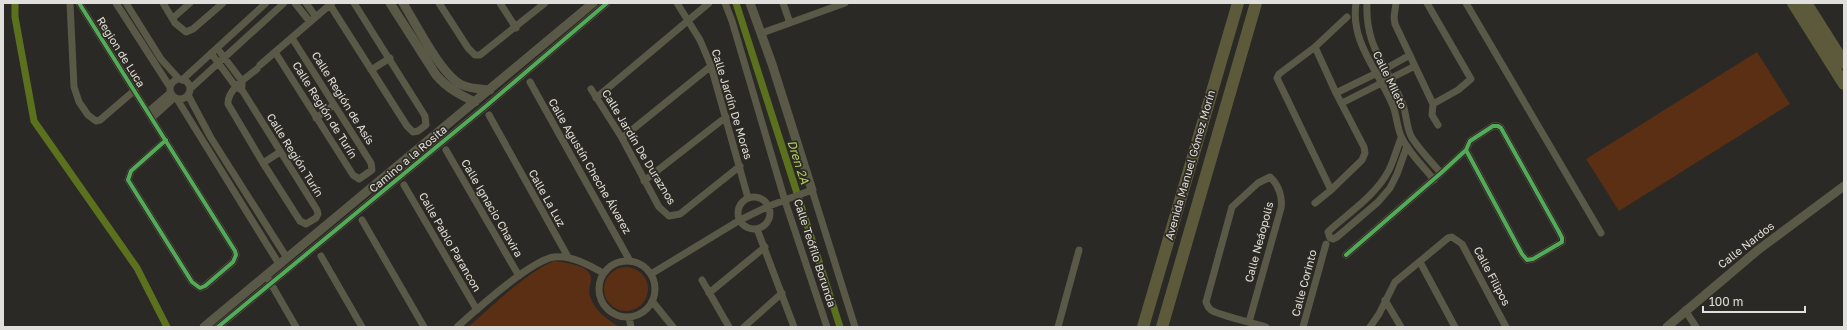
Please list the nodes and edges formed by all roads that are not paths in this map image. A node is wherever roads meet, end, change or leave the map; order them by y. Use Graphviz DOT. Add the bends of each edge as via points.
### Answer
graph roads {
  1 [pos="70,3"];
  2 [pos="79,3"];
  3 [pos="116,3"];
  4 [pos="126,3"];
  5 [pos="163,3"];
  6 [pos="190,3"];
  7 [pos="223,3"];
  8 [pos="266,3"];
  9 [pos="284,3"];
  10 [pos="295,3"];
  11 [pos="306,3"];
  12 [pos="354,3"];
  13 [pos="390,3"];
  14 [pos="403,3"];
  15 [pos="439,3"];
  16 [pos="500,3"];
  17 [pos="545,3"];
  18 [pos="593,3"];
  19 [pos="607,3"];
  20 [pos="676,3"];
  21 [pos="709,3"];
  22 [pos="725,3"];
  23 [pos="750,3"];
  24 [pos="783,3"];
  25 [pos="844,3"];
  26 [pos="1238,3"];
  27 [pos="1256,3"];
  28 [pos="1356,3"];
  29 [pos="1367,3"];
  30 [pos="1396,3"];
  31 [pos="1427,3"];
  32 [pos="1466,3"];
  33 [pos="1793,3"];
  34 [pos="1806,3"];
  35 [pos="331,4"];
  36 [pos="316,17"];
  37 [pos="1347,17"];
  38 [pos="173,18"];
  39 [pos="688,21"];
  40 [pos="310,22"];
  41 [pos="790,23"];
  42 [pos="516,28"];
  43 [pos="762,33"];
  44 [pos="292,38"];
  45 [pos="1315,47"];
  46 [pos="214,50"];
  47 [pos="275,52"];
  48 [pos="1410,55"];
  49 [pos="390,58"];
  50 [pos="222,61"];
  51 [pos="1844,63"];
  52 [pos="711,66"];
  53 [pos="1415,66"];
  54 [pos="1385,69"];
  55 [pos="371,70"];
  56 [pos="1375,74"];
  57 [pos="1390,79"];
  58 [pos="180,80"];
  59 [pos="242,81"];
  60 [pos="530,82"];
  61 [pos="1380,84"];
  62 [pos="1844,84"];
  63 [pos="239,89"];
  64 [pos="591,89"];
  65 [pos="135,90"];
  66 [pos="490,90"];
  67 [pos="189,92"];
  68 [pos="1336,93"];
  69 [pos="173,94"];
  70 [pos="596,98"];
  71 [pos="475,102"];
  72 [pos="1342,103"];
  73 [pos="1433,104"];
  74 [pos="334,105"];
  75 [pos="150,115"];
  76 [pos="489,115"];
  77 [pos="726,117"];
  78 [pos="316,118"];
  79 [pos="1438,125"];
  80 [pos="622,138"];
  81 [pos="1401,138"];
  82 [pos="166,140"];
  83 [pos="1407,146"];
  84 [pos="446,150"];
  85 [pos="1466,150"];
  86 [pos="280,152"];
  87 [pos="263,163"];
  88 [pos="740,166"];
  89 [pos="1441,174"];
  90 [pos="235,175"];
  91 [pos="357,178"];
  92 [pos="227,180"];
  93 [pos="1434,180"];
  94 [pos="644,181"];
  95 [pos="404,185"];
  96 [pos="1844,186"];
  97 [pos="1331,190"];
  98 [pos="809,191"];
  99 [pos="748,198"];
  100 [pos="788,200"];
  101 [pos="1315,203"];
  102 [pos="769,206"];
  103 [pos="362,220"];
  104 [pos="740,220"];
  105 [pos="757,229"];
  106 [pos="1601,233"];
  107 [pos="1326,244"];
  108 [pos="765,247"];
  109 [pos="1079,250"];
  110 [pos="1346,255"];
  111 [pos="321,256"];
  112 [pos="568,257"];
  113 [pos="287,258"];
  114 [pos="630,261"];
  115 [pos="1420,262"];
  116 [pos="279,264"];
  117 [pos="603,273"];
  118 [pos="651,274"];
  119 [pos="266,275"];
  120 [pos="519,276"];
  121 [pos="702,280"];
  122 [pos="272,284"];
  123 [pos="709,293"];
  124 [pos="782,293"];
  125 [pos="1385,300"];
  126 [pos="652,301"];
  127 [pos="477,310"];
  128 [pos="1685,310"];
  129 [pos="628,317"];
  130 [pos="1249,322"];
  131 [pos="204,327"];
  132 [pos="218,327"];
  133 [pos="296,327"];
  134 [pos="362,327"];
  135 [pos="424,327"];
  136 [pos="457,327"];
  137 [pos="631,327"];
  138 [pos="673,327"];
  139 [pos="730,327"];
  140 [pos="744,327"];
  141 [pos="794,327"];
  142 [pos="827,327"];
  143 [pos="855,327"];
  144 [pos="1058,327"];
  145 [pos="1143,327"];
  146 [pos="1162,327"];
  147 [pos="1266,327"];
  148 [pos="1303,327"];
  149 [pos="1370,327"];
  150 [pos="1401,327"];
  151 [pos="1455,327"];
  152 [pos="1506,327"];
  153 [pos="1666,327"];
  154 [pos="1696,327"];
  1 -- 65 [label="street, Region de Luca" via="74,87 79,102 88,115 96,121 100,120"];
  2 -- 65 [label="street, Region de Luca"];
  3 -- 69 [label="street"];
  4 -- 58 [label="street" via="161,59"];
  5 -- 38 [label="street"];
  6 -- 38 [label="street"];
  7 -- 38 [label="street" via="189,31 182,30"];
  8 -- 46 [label="street"];
  9 -- 50 [label="street"];
  10 -- 40 [label="street"];
  11 -- 36 [label="street"];
  12 -- 49 [label="street"];
  13 -- 71 [label="street" via="436,75 455,92"];
  14 -- 66 [label="street" via="441,65 453,79 471,88"];
  15 -- 42 [label="street" via="475,55 483,54"];
  16 -- 42 [label="street"];
  17 -- 42 [label="street"];
  18 -- 66 [label="street"];
  19 -- 122 [label="street, Camino a la Rosita"];
  20 -- 39 [label="street, Calle Jardín De Moras"];
  21 -- 39 [label="street"];
  22 -- 100 [label="street, Calle Teófilo Borunda"];
  23 -- 43 [label="street, Calle Teófilo Borunda"];
  24 -- 41 [label="street"];
  25 -- 41 [label="street"];
  26 -- 145 [label="main road, Avenida Manuel Gómez Morín"];
  27 -- 146 [label="main road, Avenida Manuel Gómez Morín"];
  28 -- 56 [label="street, Calle Mileto" via="1356,25 1361,44"];
  29 -- 54 [label="street, Calle Mileto" via="1366,20 1370,41"];
  30 -- 48 [label="street" via="1395,24"];
  31 -- 73 [label="street" via="1471,79 1458,90"];
  32 -- 106 [label="street"];
  33 -- 62 [label="main road"];
  34 -- 51 [label="main road"];
  35 -- 36 [label="street"];
  35 -- 55 [label="street"];
  36 -- 40 [label="street"];
  37 -- 45 [label="street"];
  39 -- 52 [label="street, Calle Jardín De Moras" via="700,40"];
  39 -- 70 [label="street"];
  40 -- 44 [label="street"];
  41 -- 43 [label="street"];
  43 -- 98 [label="street, Calle Teófilo Borunda"];
  44 -- 47 [label="street"];
  44 -- 74 [label="street, Calle Región de Asís"];
  45 -- 68 [label="street"];
  45 -- 97 [label="street" via="1278,74 1277,78"];
  46 -- 50 [label="street"];
  46 -- 58 [label="street"];
  47 -- 59 [label="street"];
  47 -- 78 [label="street, Calle Región de Turín"];
  48 -- 53 [label="street"];
  48 -- 54 [label="street"];
  49 -- 55 [label="street"];
  49 -- 55 [label="street" via="426,116 427,122 424,127 416,132 410,130"];
  50 -- 59 [label="street"];
  50 -- 63 [label="street, Calle Región Turín"];
  50 -- 67 [label="street"];
  52 -- 77 [label="street, Calle Jardín De Moras"];
  52 -- 80 [label="street"];
  53 -- 57 [label="street"];
  53 -- 73 [label="street"];
  54 -- 56 [label="street"];
  54 -- 57 [label="street, Calle Mileto"];
  56 -- 61 [label="street, Calle Mileto"];
  56 -- 68 [label="street"];
  57 -- 61 [label="street"];
  57 -- 89 [label="street, Calle Mileto" via="1404,108 1409,133"];
  58 -- 67 [label="street" via="188,85"];
  58 -- 69 [label="street" via="173,82"];
  59 -- 63 [label="street"];
  60 -- 114 [label="street, Calle Agustín Cheche Álvarez"];
  61 -- 72 [label="street"];
  61 -- 81 [label="street, Calle Mileto" via="1393,106"];
  63 -- 86 [label="street, Calle Región Turín"];
  63 -- 87 [label="street, Calle Región Turín" via="228,100 230,108"];
  64 -- 70 [label="street, Calle Jardín De Duraznos"];
  65 -- 75 [label="street, Region de Luca"];
  66 -- 71 [label="street, Camino a la Rosita"];
  67 -- 69 [label="street" via="185,98"];
  67 -- 90 [label="street" via="211,138"];
  68 -- 72 [label="street"];
  69 -- 75 [label="street"];
  69 -- 92 [label="street"];
  70 -- 80 [label="street, Calle Jardín De Duraznos"];
  71 -- 113 [label="street, Camino a la Rosita"];
  72 -- 97 [label="street" via="1365,153 1362,160"];
  73 -- 79 [label="street" via="1432,115"];
  74 -- 78 [label="street"];
  74 -- 91 [label="street, Calle Región de Asís" via="371,163 372,170 362,178"];
  75 -- 82 [label="street, Region de Luca"];
  76 -- 112 [label="street, Calle La Luz"];
  77 -- 88 [label="street, Calle Jardín De Moras"];
  77 -- 94 [label="street"];
  78 -- 91 [label="street, Calle Región de Turín"];
  80 -- 94 [label="street, Calle Jardín De Duraznos"];
  81 -- 83 [label="street, Calle Mileto"];
  81 -- 83 [label="street" via="1382,182 1328,232 1330,238 1337,238 1384,194 1397,174"];
  82 -- 82 [label="street, Region de Luca" via="131,171 128,180 192,282 200,288 233,262 236,255"];
  83 -- 93 [label="street, Calle Mileto"];
  84 -- 120 [label="street, Calle Ignacio Chavira"];
  85 -- 85 [label="street" via="1527,260 1562,242 1559,232 1501,128 1494,126 1470,141"];
  85 -- 89 [label="street"];
  86 -- 87 [label="street"];
  86 -- 87 [label="street, Calle Región Turín" via="318,212 316,218 308,224 300,221"];
  88 -- 94 [label="street, Calle Jardín De Duraznos" via="680,214 669,216 659,207"];
  88 -- 99 [label="street, Calle Jardín De Moras"];
  89 -- 93 [label="street"];
  90 -- 92 [label="street"];
  90 -- 113 [label="street"];
  92 -- 116 [label="street"];
  93 -- 110 [label="street"];
  95 -- 127 [label="street, Calle Pablo Parancon"];
  96 -- 128 [label="street, Calle Nardos" via="1758,250"];
  97 -- 101 [label="street"];
  98 -- 100 [label="street"];
  98 -- 143 [label="street"];
  99 -- 102 [label="street" via="758,197"];
  99 -- 104 [label="street" via="738,209"];
  100 -- 102 [label="street"];
  100 -- 142 [label="street, Calle Teófilo Borunda"];
  102 -- 104 [label="street"];
  102 -- 105 [label="street" via="770,218"];
  103 -- 135 [label="street"];
  104 -- 105 [label="street" via="746,227"];
  104 -- 118 [label="street"];
  105 -- 108 [label="street"];
  107 -- 148 [label="street, Calle Corinto"];
  108 -- 123 [label="street"];
  108 -- 124 [label="street"];
  109 -- 144 [label="street"];
  111 -- 134 [label="street"];
  112 -- 117 [label="street"];
  112 -- 120 [label="street" via="547,258"];
  113 -- 116 [label="street, Camino a la Rosita"];
  114 -- 117 [label="street" via="616,263"];
  114 -- 118 [label="street" via="642,265"];
  115 -- 125 [label="street" via="1395,282"];
  115 -- 151 [label="street"];
  115 -- 152 [label="street, Calle Filipos" via="1448,238 1455,238 1462,244"];
  116 -- 119 [label="street, Camino a la Rosita"];
  117 -- 129 [label="street" via="598,290 602,303 611,312"];
  118 -- 126 [label="street" via="655,287"];
  119 -- 122 [label="street"];
  119 -- 131 [label="street, Camino a la Rosita"];
  120 -- 127 [label="street"];
  121 -- 123 [label="street"];
  122 -- 132 [label="street, Camino a la Rosita"];
  122 -- 133 [label="street"];
  123 -- 139 [label="street"];
  124 -- 140 [label="street"];
  124 -- 141 [label="street"];
  125 -- 149 [label="street"];
  125 -- 150 [label="street"];
  126 -- 129 [label="street" via="643,312"];
  126 -- 138 [label="street"];
  127 -- 136 [label="street"];
  128 -- 153 [label="street, Calle Nardos"];
  128 -- 154 [label="street"];
  129 -- 137 [label="street"];
  130 -- 130 [label="street, Calle Neáopolis" via="1281,208 1282,198 1270,176 1258,183 1232,208 1206,298 1207,306 1213,311"];
  130 -- 147 [label="street"];
}
